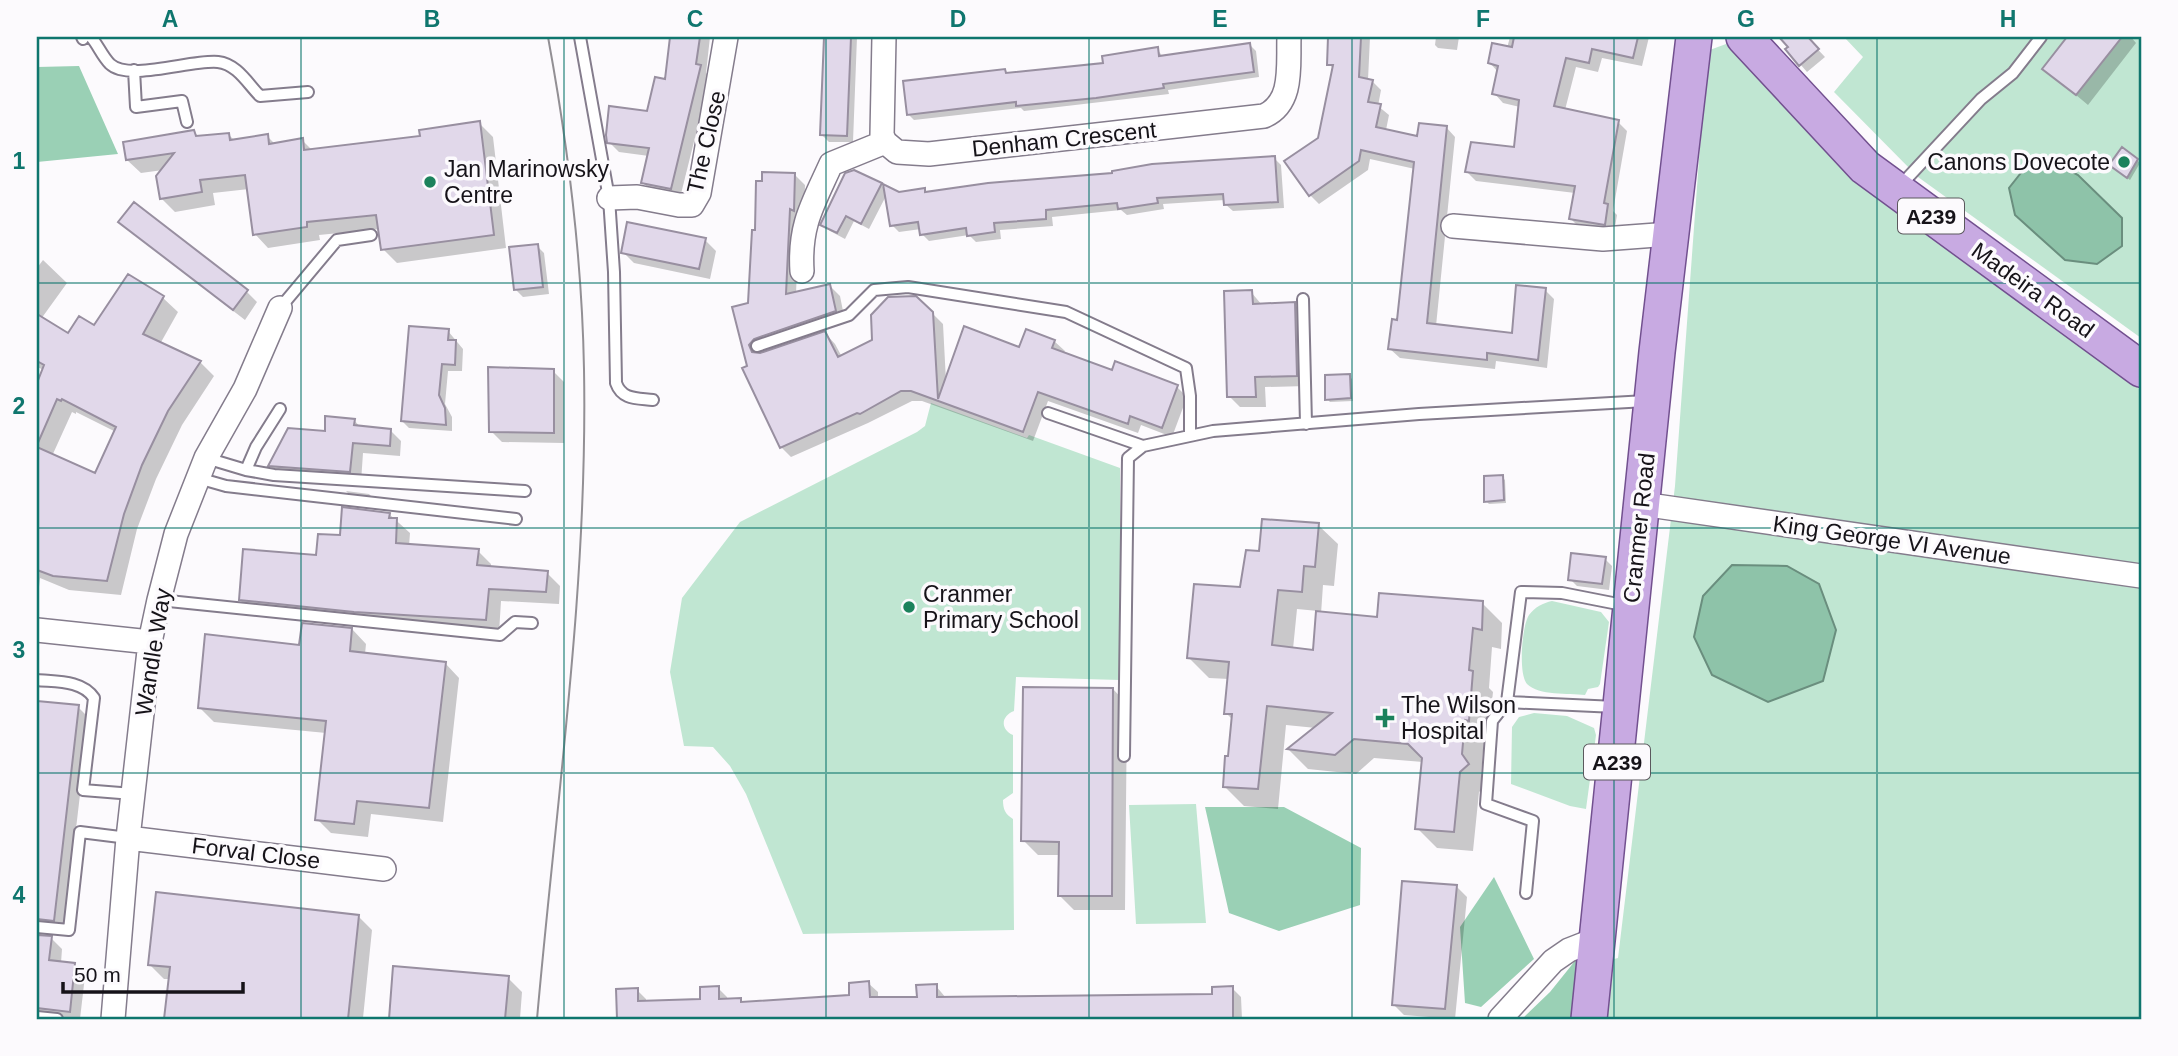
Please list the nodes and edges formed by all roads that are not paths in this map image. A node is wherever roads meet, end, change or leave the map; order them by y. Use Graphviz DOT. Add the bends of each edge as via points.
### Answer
graph roads {
  1 [pos="580,37"];
  2 [pos="726,37"];
  3 [pos="884,37"];
  4 [pos="1289,37"];
  5 [pos="1694,37"];
  6 [pos="1744,37"];
  7 [pos="2041,37"];
  8 [pos="85,38"];
  9 [pos="134,70"];
  10 [pos="308,92"];
  11 [pos="187,122"];
  12 [pos="885,142"];
  13 [pos="1896,190"];
  14 [pos="609,198"];
  15 [pos="1453,226"];
  16 [pos="1670,234"];
  17 [pos="371,235"];
  18 [pos="802,271"];
  19 [pos="1303,299"];
  20 [pos="280,308"];
  21 [pos="757,346"];
  22 [pos="2141,369"];
  23 [pos="653,400"];
  24 [pos="1652,401"];
  25 [pos="280,409"];
  26 [pos="1048,413"];
  27 [pos="1306,424"];
  28 [pos="1190,435"];
  29 [pos="1143,446"];
  30 [pos="202,468"];
  31 [pos="246,470"];
  32 [pos="525,491"];
  33 [pos="1642,504"];
  34 [pos="516,519"];
  35 [pos="2141,576"];
  36 [pos="159,600"];
  37 [pos="1631,607"];
  38 [pos="532,623"];
  39 [pos="37,630"];
  40 [pos="150,642"];
  41 [pos="37,680"];
  42 [pos="1507,702"];
  43 [pos="1622,707"];
  44 [pos="1124,756"];
  45 [pos="133,793"];
  46 [pos="128,838"];
  47 [pos="384,869"];
  48 [pos="1526,893"];
  49 [pos="37,927"];
  50 [pos="1597,939"];
  51 [pos="37,1017"];
  52 [pos="57,1019"];
  53 [pos="113,1019"];
  54 [pos="1500,1019"];
  55 [pos="1589,1019"];
  1 -- 14 [label="lane"];
  2 -- 14 [label="street, The Close" via="699,193 692,205"];
  3 -- 12 [label="street" via="881,125"];
  4 -- 12 [label="street, Denham Crescent" via="1284,100 1264,116 929,153 897,152"];
  5 -- 16 [label="main road, Cranmer Road / A239"];
  6 -- 13 [label="main road, Madeira Road / A239" via="1865,167"];
  7 -- 13 [label="lane" via="2012,73"];
  8 -- 9 [label="lane" via="110,64"];
  9 -- 10 [label="lane" via="219,62 237,69 260,96"];
  9 -- 11 [label="lane" via="136,107 182,100"];
  12 -- 18 [label="street" via="831,164 805,224"];
  13 -- 22 [label="main road, Madeira Road / A239"];
  14 -- 23 [label="lane" via="616,383 626,397"];
  15 -- 16 [label="street" via="1603,239"];
  16 -- 24 [label="main road, Cranmer Road / A239"];
  17 -- 20 [label="lane" via="337,240"];
  19 -- 27 [label="lane"];
  20 -- 30 [label="street, Wandle Way" via="245,389"];
  21 -- 28 [label="lane" via="849,316 874,290 908,287 1066,312 1186,368"];
  24 -- 27 [label="lane"];
  24 -- 33 [label="main road, Cranmer Road / A239"];
  25 -- 31 [label="lane"];
  26 -- 29 [label="lane"];
  27 -- 28 [label="lane"];
  28 -- 29 [label="lane"];
  29 -- 44 [label="lane" via="1128,458"];
  30 -- 31 [label="lane"];
  30 -- 34 [label="lane" via="226,486"];
  30 -- 36 [label="street, Wandle Way" via="176,534"];
  31 -- 32 [label="lane"];
  33 -- 35 [label="street, King George VI Avenue"];
  33 -- 37 [label="main road, Cranmer Road / A239"];
  36 -- 38 [label="lane" via="500,635 515,622"];
  36 -- 40 [label="street, Wandle Way"];
  37 -- 42 [label="lane" via="1562,593 1521,593"];
  37 -- 43 [label="main road, Cranmer Road / A239"];
  39 -- 40 [label="street"];
  40 -- 45 [label="street, Wandle Way"];
  41 -- 45 [label="lane" via="76,685 94,698 83,790"];
  42 -- 43 [label="lane"];
  42 -- 48 [label="lane" via="1492,721 1486,804 1533,821"];
  43 -- 50 [label="main road, Cranmer Road / A239"];
  45 -- 46 [label="street, Wandle Way"];
  46 -- 47 [label="street, Forval Close"];
  46 -- 49 [label="lane" via="80,832 69,930"];
  46 -- 53 [label="street, Wandle Way"];
  50 -- 54 [label="street" via="1553,961"];
  50 -- 55 [label="main road, Cranmer Road / A239"];
  51 -- 52 [label="lane"];
}
